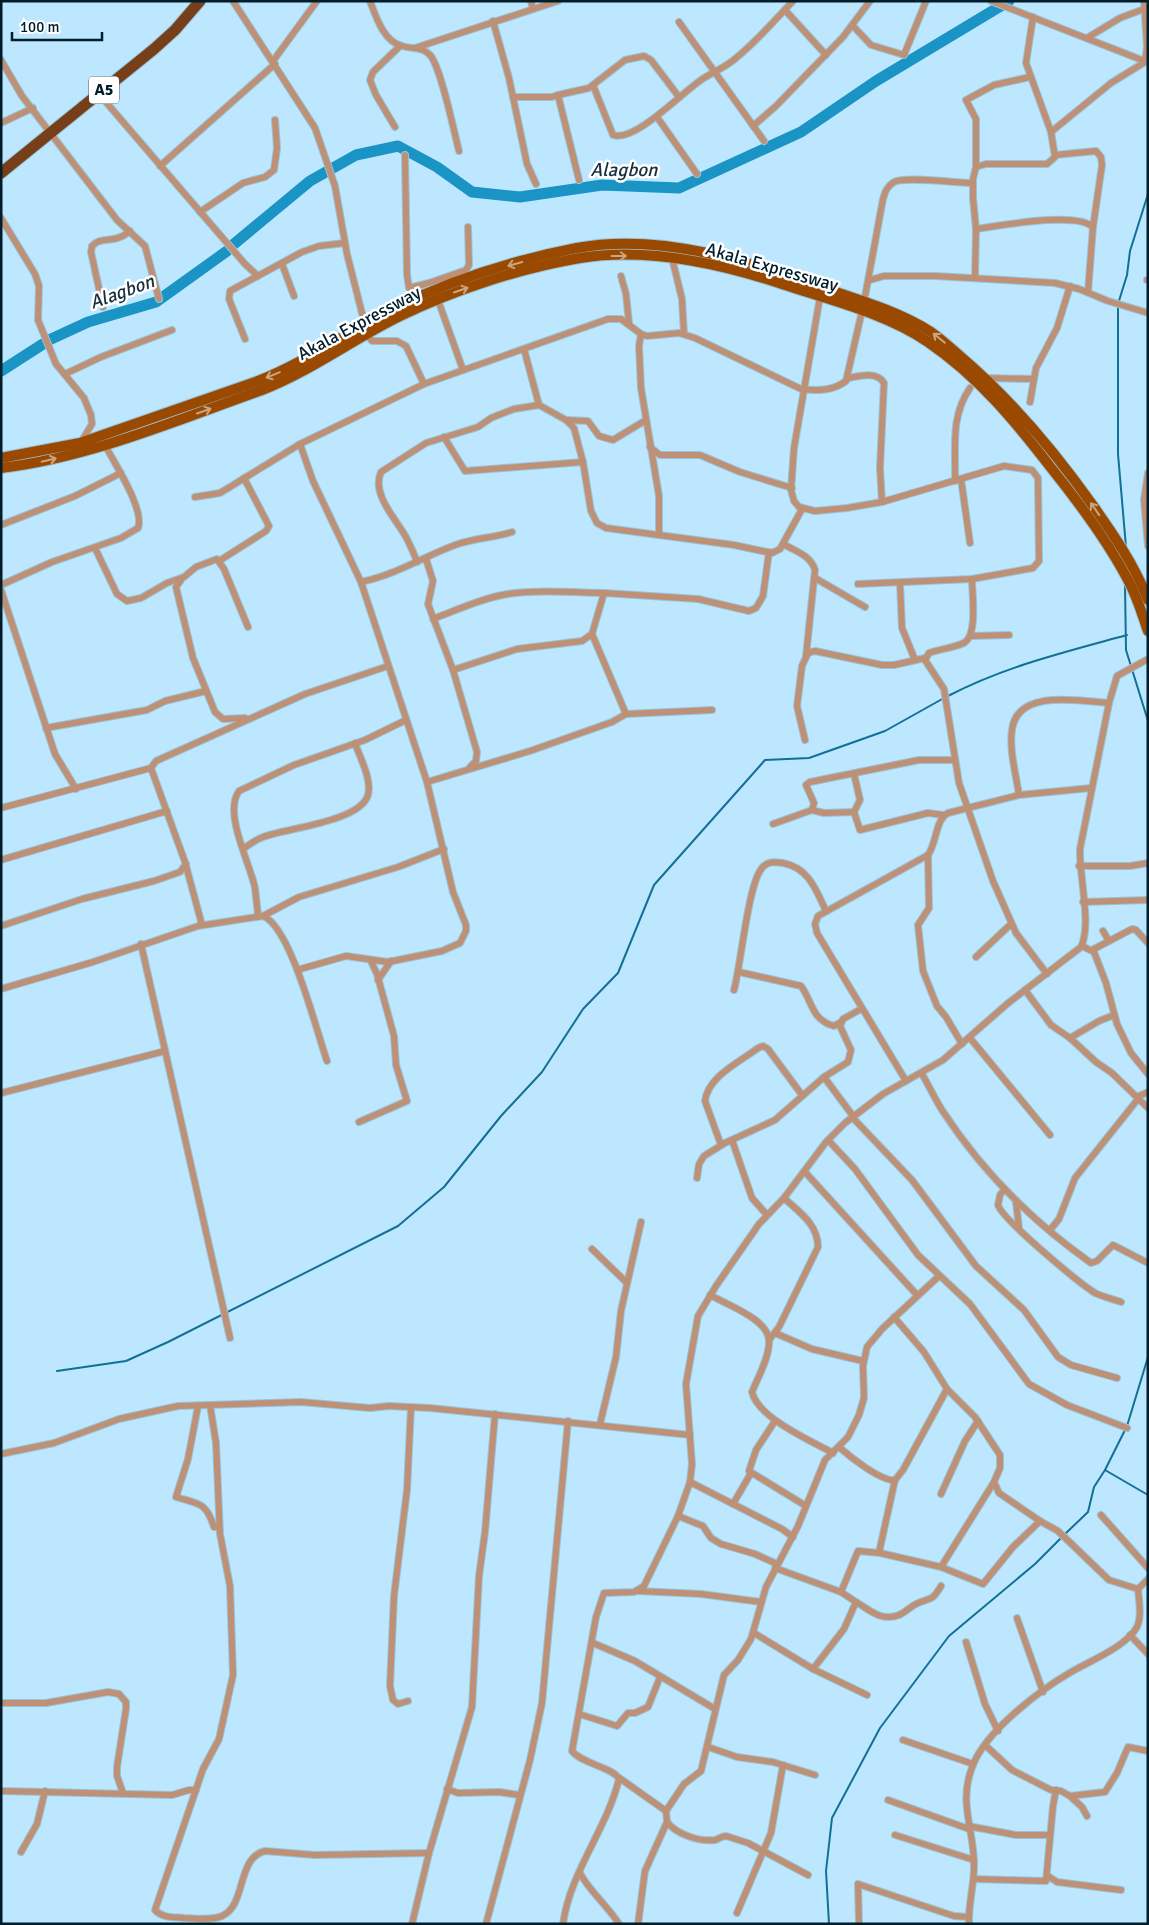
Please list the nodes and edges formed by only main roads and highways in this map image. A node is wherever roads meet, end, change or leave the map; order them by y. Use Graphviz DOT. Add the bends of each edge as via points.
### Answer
graph roads {
  1 [pos="200,1"];
  2 [pos="1,173"];
  3 [pos="535,263"];
  4 [pos="863,306"];
  5 [pos="366,330"];
  6 [pos="82,448"];
  7 [pos="1,458"];
  8 [pos="1,468"];
  9 [pos="1126,565"];
  10 [pos="1134,585"];
  11 [pos="1148,600"];
  12 [pos="1148,631"];
  1 -- 2 [label="highway, A5" via="175,30"];
  3 -- 4 [label="main road, Akala Expressway, one-way" via="619,255 703,262 820,297"];
  3 -- 4 [label="main road, Akala Expressway" via="580,248 660,246 705,252 760,266"];
  5 -- 3 [label="main road, Akala Expressway, one-way"];
  3 -- 5 [label="main road, Akala Expressway, one-way" via="457,281 412,300"];
  4 -- 9 [label="main road, Akala Expressway" via="927,342 975,378 1014,420"];
  9 -- 4 [label="main road, Akala Expressway, one-way" via="1123,549 1083,491 1031,425 986,378 933,334 902,316"];
  5 -- 6 [label="main road, Akala Expressway, one-way" via="286,370"];
  6 -- 5 [label="main road, Akala Expressway, one-way" via="104,445 291,379"];
  6 -- 7 [label="main road, Akala Expressway"];
  8 -- 6 [label="main road, Akala Expressway, one-way" via="28,464"];
  9 -- 10 [label="main road, Akala Expressway"];
  9 -- 10 [label="main road, Akala Expressway"];
  10 -- 11 [label="main road, Akala Expressway"];
  10 -- 12 [label="main road, Akala Expressway"];
}
